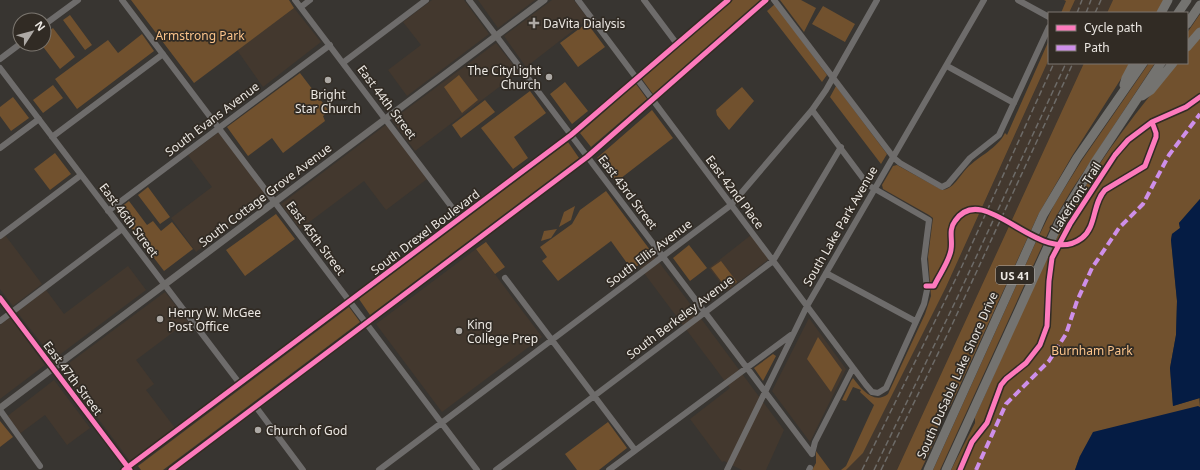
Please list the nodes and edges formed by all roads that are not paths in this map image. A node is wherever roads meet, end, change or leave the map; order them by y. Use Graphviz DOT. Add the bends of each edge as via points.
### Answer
graph roads {
  1 [pos="78,0"];
  2 [pos="122,0"];
  3 [pos="295,0"];
  4 [pos="310,0"];
  5 [pos="426,0"];
  6 [pos="469,0"];
  7 [pos="544,0"];
  8 [pos="578,0"];
  9 [pos="644,0"];
  10 [pos="766,0"];
  11 [pos="774,0"];
  12 [pos="876,0"];
  13 [pos="984,0"];
  14 [pos="1018,0"];
  15 [pos="1168,0"];
  16 [pos="1187,0"];
  17 [pos="725,1"];
  18 [pos="1200,5"];
  19 [pos="301,7"];
  20 [pos="1162,12"];
  21 [pos="1179,12"];
  22 [pos="1048,16"];
  23 [pos="52,20"];
  24 [pos="1188,23"];
  25 [pos="1048,29"];
  26 [pos="1200,32"];
  27 [pos="496,36"];
  28 [pos="330,44"];
  29 [pos="677,44"];
  30 [pos="1188,46"];
  31 [pos="12,50"];
  32 [pos="163,54"];
  33 [pos="0,59"];
  34 [pos="344,62"];
  35 [pos="1133,64"];
  36 [pos="1142,64"];
  37 [pos="1160,64"];
  38 [pos="1173,64"];
  39 [pos="947,66"];
  40 [pos="0,68"];
  41 [pos="833,77"];
  42 [pos="636,78"];
  43 [pos="1124,92"];
  44 [pos="1137,99"];
  45 [pos="653,100"];
  46 [pos="1014,103"];
  47 [pos="812,110"];
  48 [pos="38,119"];
  49 [pos="386,119"];
  50 [pos="219,128"];
  51 [pos="571,135"];
  52 [pos="52,137"];
  53 [pos="841,147"];
  54 [pos="0,148"];
  55 [pos="587,157"];
  56 [pos="894,158"];
  57 [pos="81,175"];
  58 [pos="875,188"];
  59 [pos="275,202"];
  60 [pos="731,205"];
  61 [pos="108,211"];
  62 [pos="460,218"];
  63 [pos="122,229"];
  64 [pos="0,236"];
  65 [pos="663,256"];
  66 [pos="773,261"];
  67 [pos="826,273"];
  68 [pos="506,278"];
  69 [pos="164,285"];
  70 [pos="0,298"];
  71 [pos="350,301"];
  72 [pos="807,306"];
  73 [pos="11,312"];
  74 [pos="705,312"];
  75 [pos="0,321"];
  76 [pos="915,321"];
  77 [pos="367,323"];
  78 [pos="792,334"];
  79 [pos="552,340"];
  80 [pos="746,367"];
  81 [pos="53,368"];
  82 [pos="853,368"];
  83 [pos="240,384"];
  84 [pos="765,392"];
  85 [pos="594,395"];
  86 [pos="256,407"];
  87 [pos="0,409"];
  88 [pos="442,423"];
  89 [pos="635,450"];
  90 [pos="40,466"];
  91 [pos="128,469"];
  92 [pos="171,470"];
  93 [pos="303,470"];
  94 [pos="379,470"];
  95 [pos="477,470"];
  96 [pos="496,470"];
  97 [pos="609,470"];
  98 [pos="727,470"];
  99 [pos="928,470"];
  100 [pos="946,470"];
  1 -- 23 [label="street"];
  2 -- 32 [label="street, East 45th Street"];
  3 -- 19 [label="street, East 44th Street"];
  4 -- 19 [label="street"];
  5 -- 34 [label="street"];
  6 -- 27 [label="street, East 43rd Street"];
  7 -- 27 [label="main road, South Cottage Grove Avenue"];
  8 -- 42 [label="street, East 42nd Place"];
  9 -- 29 [label="street"];
  10 -- 45 [label="street"];
  11 -- 41 [label="street"];
  12 -- 41 [label="street, South Ellis Avenue"];
  13 -- 39 [label="street, South Lake Park Avenue"];
  14 -- 22 [label="street"];
  15 -- 20 [label="highway"];
  16 -- 21 [label="highway"];
  17 -- 29 [label="street, South Drexel Boulevard"];
  18 -- 24 [label="highway"];
  19 -- 28 [label="street, East 44th Street"];
  25 -- 46 [label="street"];
  26 -- 30 [label="highway"];
  27 -- 49 [label="main road, South Cottage Grove Avenue"];
  27 -- 51 [label="street, East 43rd Street"];
  28 -- 34 [label="street, East 44th Street"];
  28 -- 50 [label="street, South Evans Avenue"];
  29 -- 42 [label="street, South Drexel Boulevard"];
  31 -- 33 [label="street"];
  32 -- 50 [label="street, East 45th Street"];
  32 -- 52 [label="street"];
  34 -- 49 [label="street, East 44th Street"];
  35 -- 43 [label="highway" via="1126,78"];
  36 -- 43 [label="highway, South DuSable Lake Shore Drive / US 41"];
  37 -- 44 [label="highway, US 41"];
  38 -- 44 [label="highway" via="1151,90"];
  39 -- 46 [label="street"];
  39 -- 56 [label="street, South Lake Park Avenue"];
  40 -- 48 [label="street, East 46th Street"];
  41 -- 47 [label="street, South Ellis Avenue"];
  41 -- 56 [label="street"];
  42 -- 45 [label="street, East 42nd Place"];
  42 -- 51 [label="street, South Drexel Boulevard"];
  43 -- 99 [label="highway, South DuSable Lake Shore Drive / US 41" via="1074,164 1043,215"];
  44 -- 100 [label="highway, US 41" via="1075,194 1053,233"];
  45 -- 55 [label="street"];
  45 -- 60 [label="street, East 42nd Place"];
  46 -- 56 [label="street" via="996,140 970,158 946,186 939,186"];
  47 -- 53 [label="street"];
  47 -- 60 [label="street, South Ellis Avenue"];
  48 -- 52 [label="street, East 46th Street"];
  48 -- 54 [label="street"];
  49 -- 59 [label="main road, South Cottage Grove Avenue"];
  49 -- 62 [label="street, East 44th Street"];
  50 -- 59 [label="street, East 45th Street"];
  50 -- 61 [label="street, South Evans Avenue"];
  51 -- 55 [label="street, East 43rd Street"];
  51 -- 62 [label="street, South Drexel Boulevard"];
  52 -- 57 [label="street, East 46th Street"];
  53 -- 58 [label="street" via="868,185"];
  53 -- 66 [label="street, South Berkeley Avenue"];
  55 -- 65 [label="street, East 43rd Street"];
  55 -- 77 [label="street"];
  56 -- 58 [label="street, South Lake Park Avenue"];
  57 -- 61 [label="street, East 46th Street"];
  57 -- 64 [label="street"];
  58 -- 67 [label="street, South Lake Park Avenue"];
  58 -- 76 [label="street" via="927,217 929,223 924,260 927,290 924,304"];
  59 -- 69 [label="main road, South Cottage Grove Avenue"];
  59 -- 71 [label="street, East 45th Street"];
  60 -- 65 [label="street, South Ellis Avenue"];
  60 -- 66 [label="street, East 42nd Place"];
  61 -- 63 [label="street, East 46th Street"];
  62 -- 71 [label="street, South Drexel Boulevard"];
  63 -- 69 [label="street, East 46th Street"];
  63 -- 73 [label="street"];
  65 -- 74 [label="street, East 43rd Street"];
  65 -- 79 [label="street, South Ellis Avenue"];
  66 -- 72 [label="street, East 42nd Place"];
  66 -- 74 [label="street, South Berkeley Avenue"];
  67 -- 72 [label="street, South Lake Park Avenue"];
  67 -- 76 [label="street"];
  68 -- 79 [label="street"];
  69 -- 81 [label="main road, South Cottage Grove Avenue"];
  69 -- 83 [label="street, East 46th Street"];
  70 -- 73 [label="main road, East 47th Street"];
  71 -- 77 [label="street, East 45th Street"];
  71 -- 83 [label="street, South Drexel Boulevard"];
  72 -- 78 [label="street, South Lake Park Avenue"];
  72 -- 82 [label="street, East 42nd Place"];
  73 -- 75 [label="street"];
  73 -- 81 [label="main road, East 47th Street"];
  74 -- 80 [label="street, East 43rd Street"];
  74 -- 85 [label="street, South Berkeley Avenue"];
  76 -- 82 [label="street, East 42nd Place" via="886,388 878,393 870,390"];
  77 -- 86 [label="street"];
  77 -- 88 [label="street, East 45th Street"];
  78 -- 80 [label="street"];
  78 -- 84 [label="street, South Lake Park Avenue"];
  79 -- 85 [label="street"];
  79 -- 88 [label="street, South Ellis Avenue"];
  80 -- 84 [label="street, East 43rd Street"];
  80 -- 89 [label="street"];
  81 -- 87 [label="main road, South Cottage Grove Avenue"];
  81 -- 91 [label="main road, East 47th Street"];
  82 -- 84 [label="street, East 43rd Street" via="812,454"];
  83 -- 91 [label="street, South Drexel Boulevard"];
  84 -- 98 [label="street, South Lake Park Avenue"];
  85 -- 89 [label="street"];
  85 -- 96 [label="street, South Berkeley Avenue"];
  86 -- 92 [label="street"];
  86 -- 93 [label="street"];
  87 -- 90 [label="street"];
  88 -- 94 [label="street, South Ellis Avenue"];
  88 -- 95 [label="street, East 45th Street"];
  89 -- 97 [label="street"];
}
